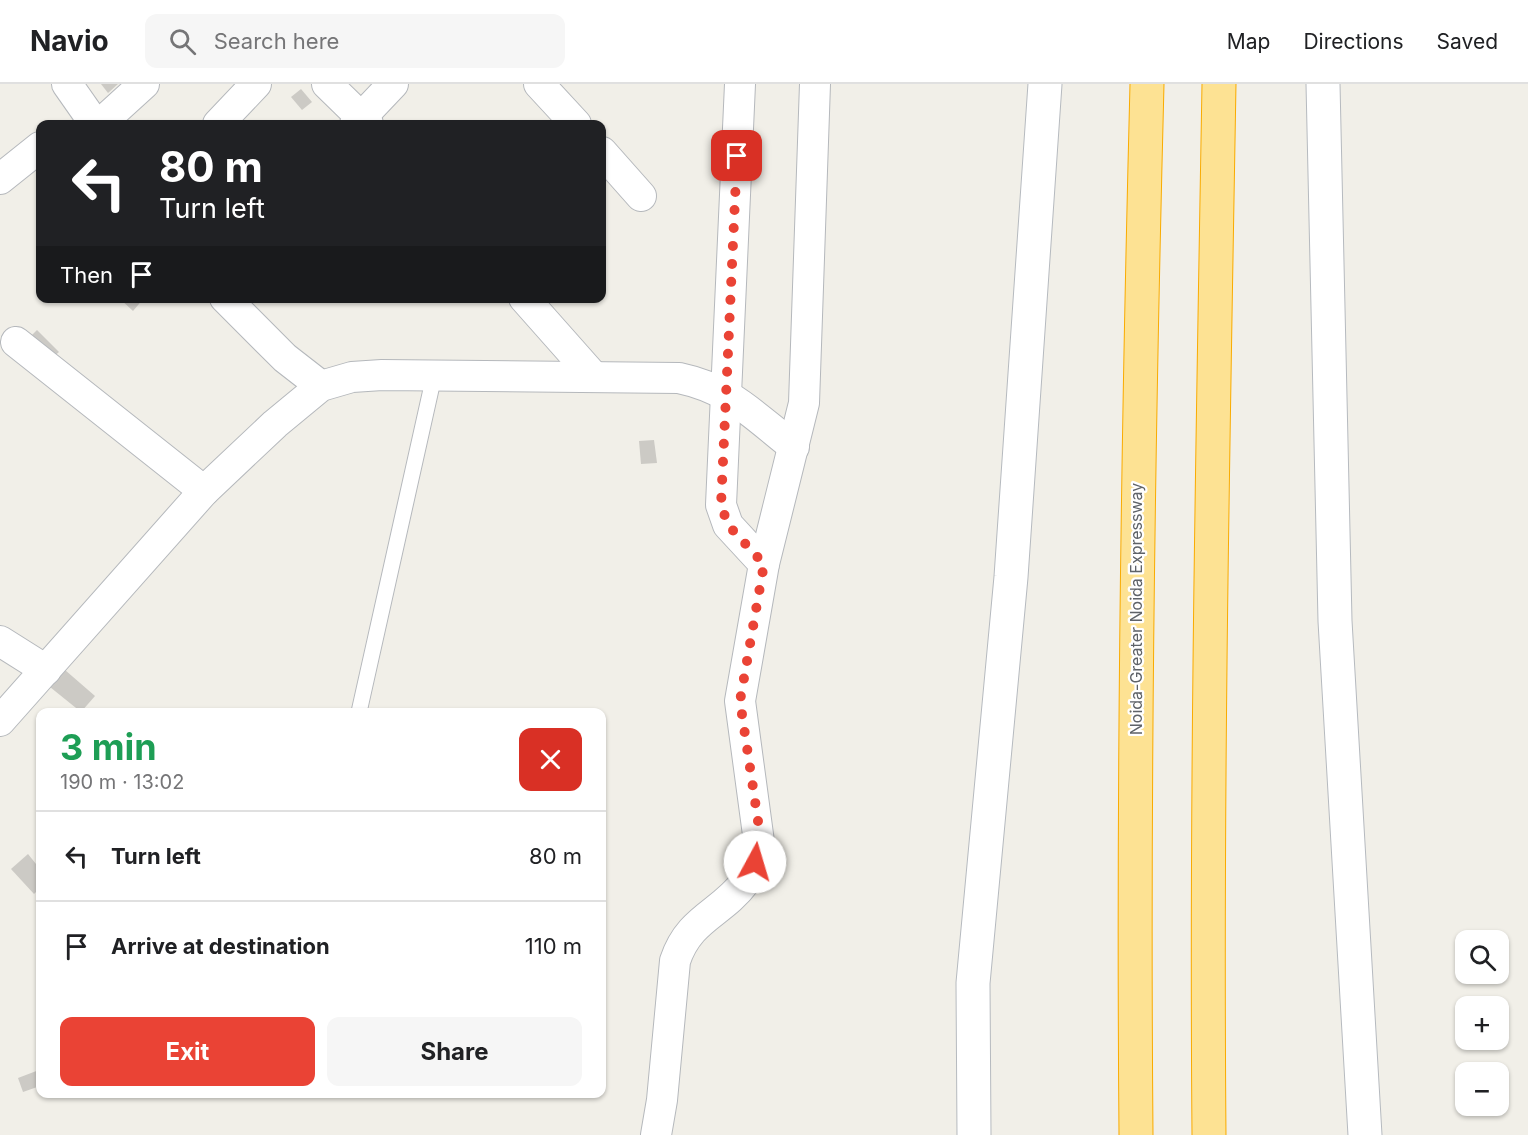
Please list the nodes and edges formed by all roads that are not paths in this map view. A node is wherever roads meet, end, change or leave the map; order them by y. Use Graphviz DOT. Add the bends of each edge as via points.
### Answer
graph roads {
  1 [pos="67,84"];
  2 [pos="144,84"];
  3 [pos="256,84"];
  4 [pos="327,84"];
  5 [pos="393,84"];
  6 [pos="539,84"];
  7 [pos="740,84"];
  8 [pos="815,84"];
  9 [pos="1045,84"];
  10 [pos="1147,84"];
  11 [pos="1219,84"];
  12 [pos="1323,84"];
  13 [pos="86,120"];
  14 [pos="89,120"];
  15 [pos="222,120"];
  16 [pos="360,120"];
  17 [pos="364,120"];
  18 [pos="572,120"];
  19 [pos="36,150"];
  20 [pos="606,157"];
  21 [pos="0,179"];
  22 [pos="641,196"];
  23 [pos="230,303"];
  24 [pos="528,303"];
  25 [pos="16,342"];
  26 [pos="434,376"];
  27 [pos="594,377"];
  28 [pos="321,386"];
  29 [pos="728,394"];
  30 [pos="794,447"];
  31 [pos="204,491"];
  32 [pos="764,564"];
  33 [pos="0,641"];
  34 [pos="46,670"];
  35 [pos="361,708"];
  36 [pos="0,721"];
  37 [pos="656,1135"];
  38 [pos="974,1135"];
  39 [pos="1136,1135"];
  40 [pos="1209,1135"];
  41 [pos="1365,1135"];
  1 -- 13 [label="street"];
  2 -- 14 [label="street"];
  3 -- 15 [label="street"];
  4 -- 16 [label="street"];
  5 -- 17 [label="street"];
  6 -- 18 [label="street"];
  7 -- 29 [label="street"];
  8 -- 30 [label="street" via="804,403"];
  9 -- 38 [label="street" via="1011,577 973,983"];
  10 -- 39 [label="highway, Noida-Greater Noida Expressway" via="1137,493"];
  11 -- 40 [label="highway" via="1207,929"];
  12 -- 41 [label="street" via="1335,621"];
  19 -- 21 [label="street"];
  20 -- 22 [label="street"];
  23 -- 28 [label="street" via="285,358"];
  24 -- 27 [label="street"];
  25 -- 31 [label="street"];
  26 -- 27 [label="street"];
  26 -- 28 [label="street" via="352,377"];
  26 -- 35 [label="lane"];
  27 -- 29 [label="street" via="679,378"];
  28 -- 31 [label="street"];
  29 -- 30 [label="street"];
  29 -- 32 [label="street" via="721,505 728,525"];
  30 -- 32 [label="street"];
  31 -- 34 [label="street"];
  32 -- 37 [label="street" via="740,701 758,821 757,852 745,882 681,943 675,961"];
  33 -- 34 [label="street"];
  34 -- 36 [label="street"];
}
